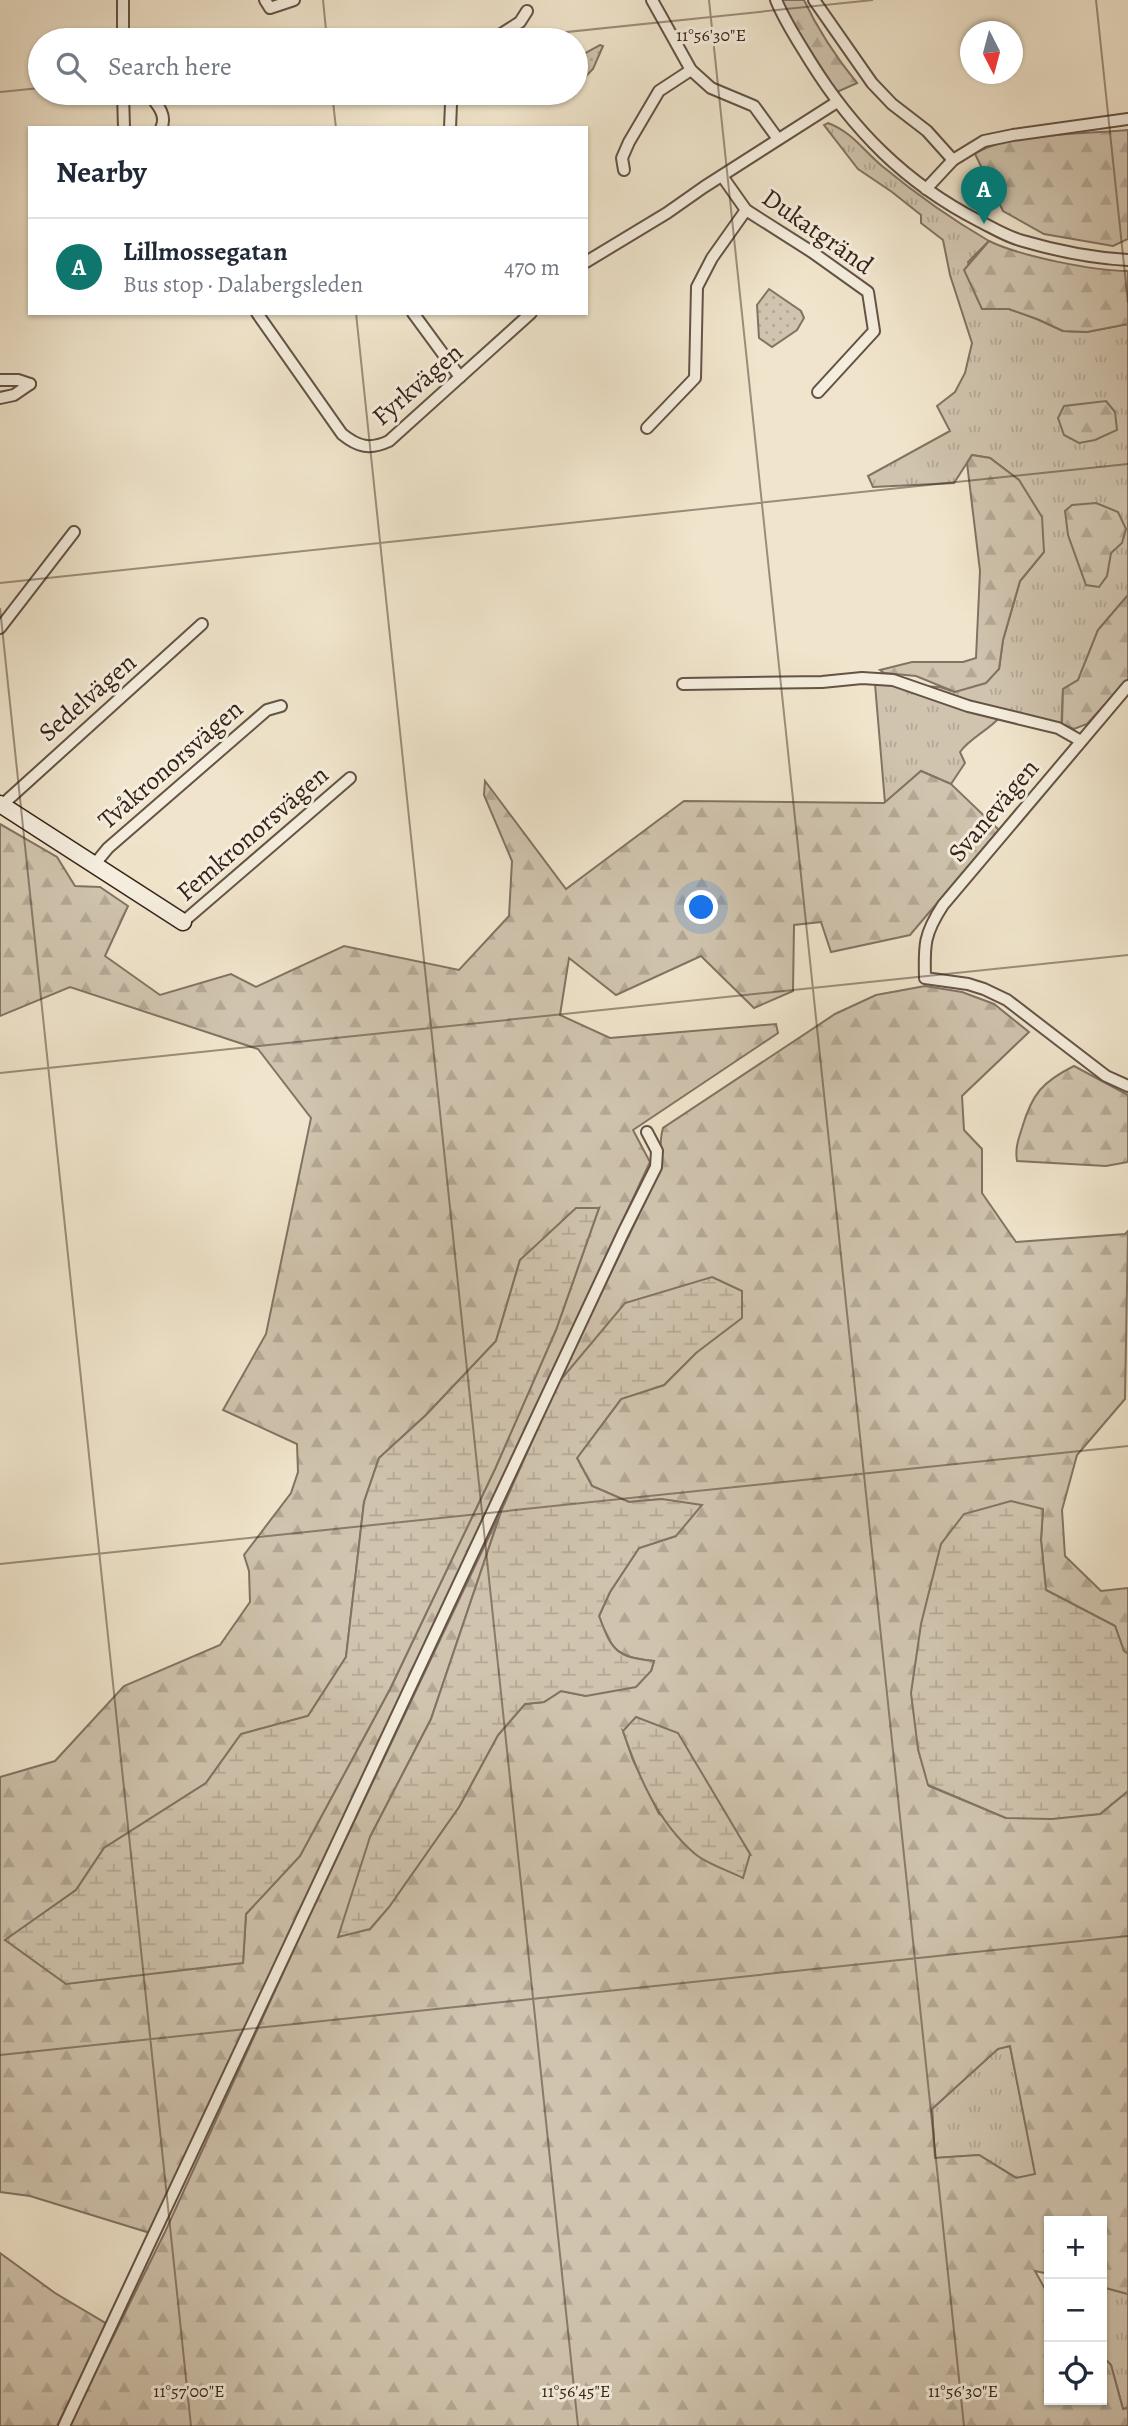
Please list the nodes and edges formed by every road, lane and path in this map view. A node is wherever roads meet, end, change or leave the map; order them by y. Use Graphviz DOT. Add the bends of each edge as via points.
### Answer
graph roads {
  1 [pos="123,0"];
  2 [pos="265,0"];
  3 [pos="294,0"];
  4 [pos="652,0"];
  5 [pos="776,0"];
  6 [pos="814,0"];
  7 [pos="527,11"];
  8 [pos="123,28"];
  9 [pos="511,28"];
  10 [pos="691,70"];
  11 [pos="837,102"];
  12 [pos="123,105"];
  13 [pos="156,105"];
  14 [pos="451,105"];
  15 [pos="1128,120"];
  16 [pos="124,126"];
  17 [pos="161,126"];
  18 [pos="450,126"];
  19 [pos="778,139"];
  20 [pos="953,160"];
  21 [pos="624,170"];
  22 [pos="722,176"];
  23 [pos="926,189"];
  24 [pos="746,210"];
  25 [pos="1128,260"];
  26 [pos="588,261"];
  27 [pos="258,315"];
  28 [pos="414,315"];
  29 [pos="529,315"];
  30 [pos="460,377"];
  31 [pos="0,380"];
  32 [pos="818,392"];
  33 [pos="0,398"];
  34 [pos="647,428"];
  35 [pos="74,532"];
  36 [pos="202,624"];
  37 [pos="0,628"];
  38 [pos="683,684"];
  39 [pos="1128,686"];
  40 [pos="281,706"];
  41 [pos="1081,741"];
  42 [pos="350,778"];
  43 [pos="1,805"];
  44 [pos="94,865"];
  45 [pos="183,922"];
  46 [pos="1128,1086"];
  47 [pos="647,1132"];
  48 [pos="64,2426"];
  1 -- 8 [label="street"];
  2 -- 3 [label="street" via="270,8"];
  4 -- 10 [label="street"];
  5 -- 11 [label="street"];
  6 -- 20 [label="street" via="872,83"];
  7 -- 9 [label="street"];
  10 -- 19 [label="street" via="711,88 754,107"];
  10 -- 21 [label="street" via="659,91 629,142 622,159"];
  11 -- 19 [label="street"];
  11 -- 23 [label="street" via="873,145"];
  12 -- 16 [label="street"];
  13 -- 17 [label="street" via="162,113"];
  14 -- 18 [label="street"];
  15 -- 20 [label="street" via="997,138"];
  19 -- 22 [label="street"];
  20 -- 23 [label="street"];
  22 -- 24 [label="street, Dukatgränd"];
  22 -- 26 [label="street"];
  23 -- 25 [label="street" via="1023,242"];
  24 -- 32 [label="street, Dukatgränd" via="868,292 874,331"];
  24 -- 34 [label="street" via="697,287 695,378"];
  27 -- 30 [label="street, Fyrkvägen" via="342,434 362,447 389,441"];
  28 -- 30 [label="street"];
  29 -- 30 [label="street, Fyrkvägen"];
  31 -- 33 [label="street" via="30,384"];
  35 -- 37 [label="street"];
  36 -- 43 [label="street, Sedelvägen"];
  38 -- 41 [label="street" via="893,680 968,706 1058,729"];
  39 -- 41 [label="street, Svanevägen"];
  40 -- 44 [label="street, Tvåkronorsvägen" via="267,710"];
  41 -- 46 [label="street, Svanevägen" via="930,924 925,978 968,984 1007,1000 1068,1049"];
  42 -- 45 [label="street, Femkronorsvägen"];
  43 -- 44 [label="street"];
  44 -- 45 [label="street"];
  47 -- 48 [label="street" via="657,1152 656,1167"];
}
